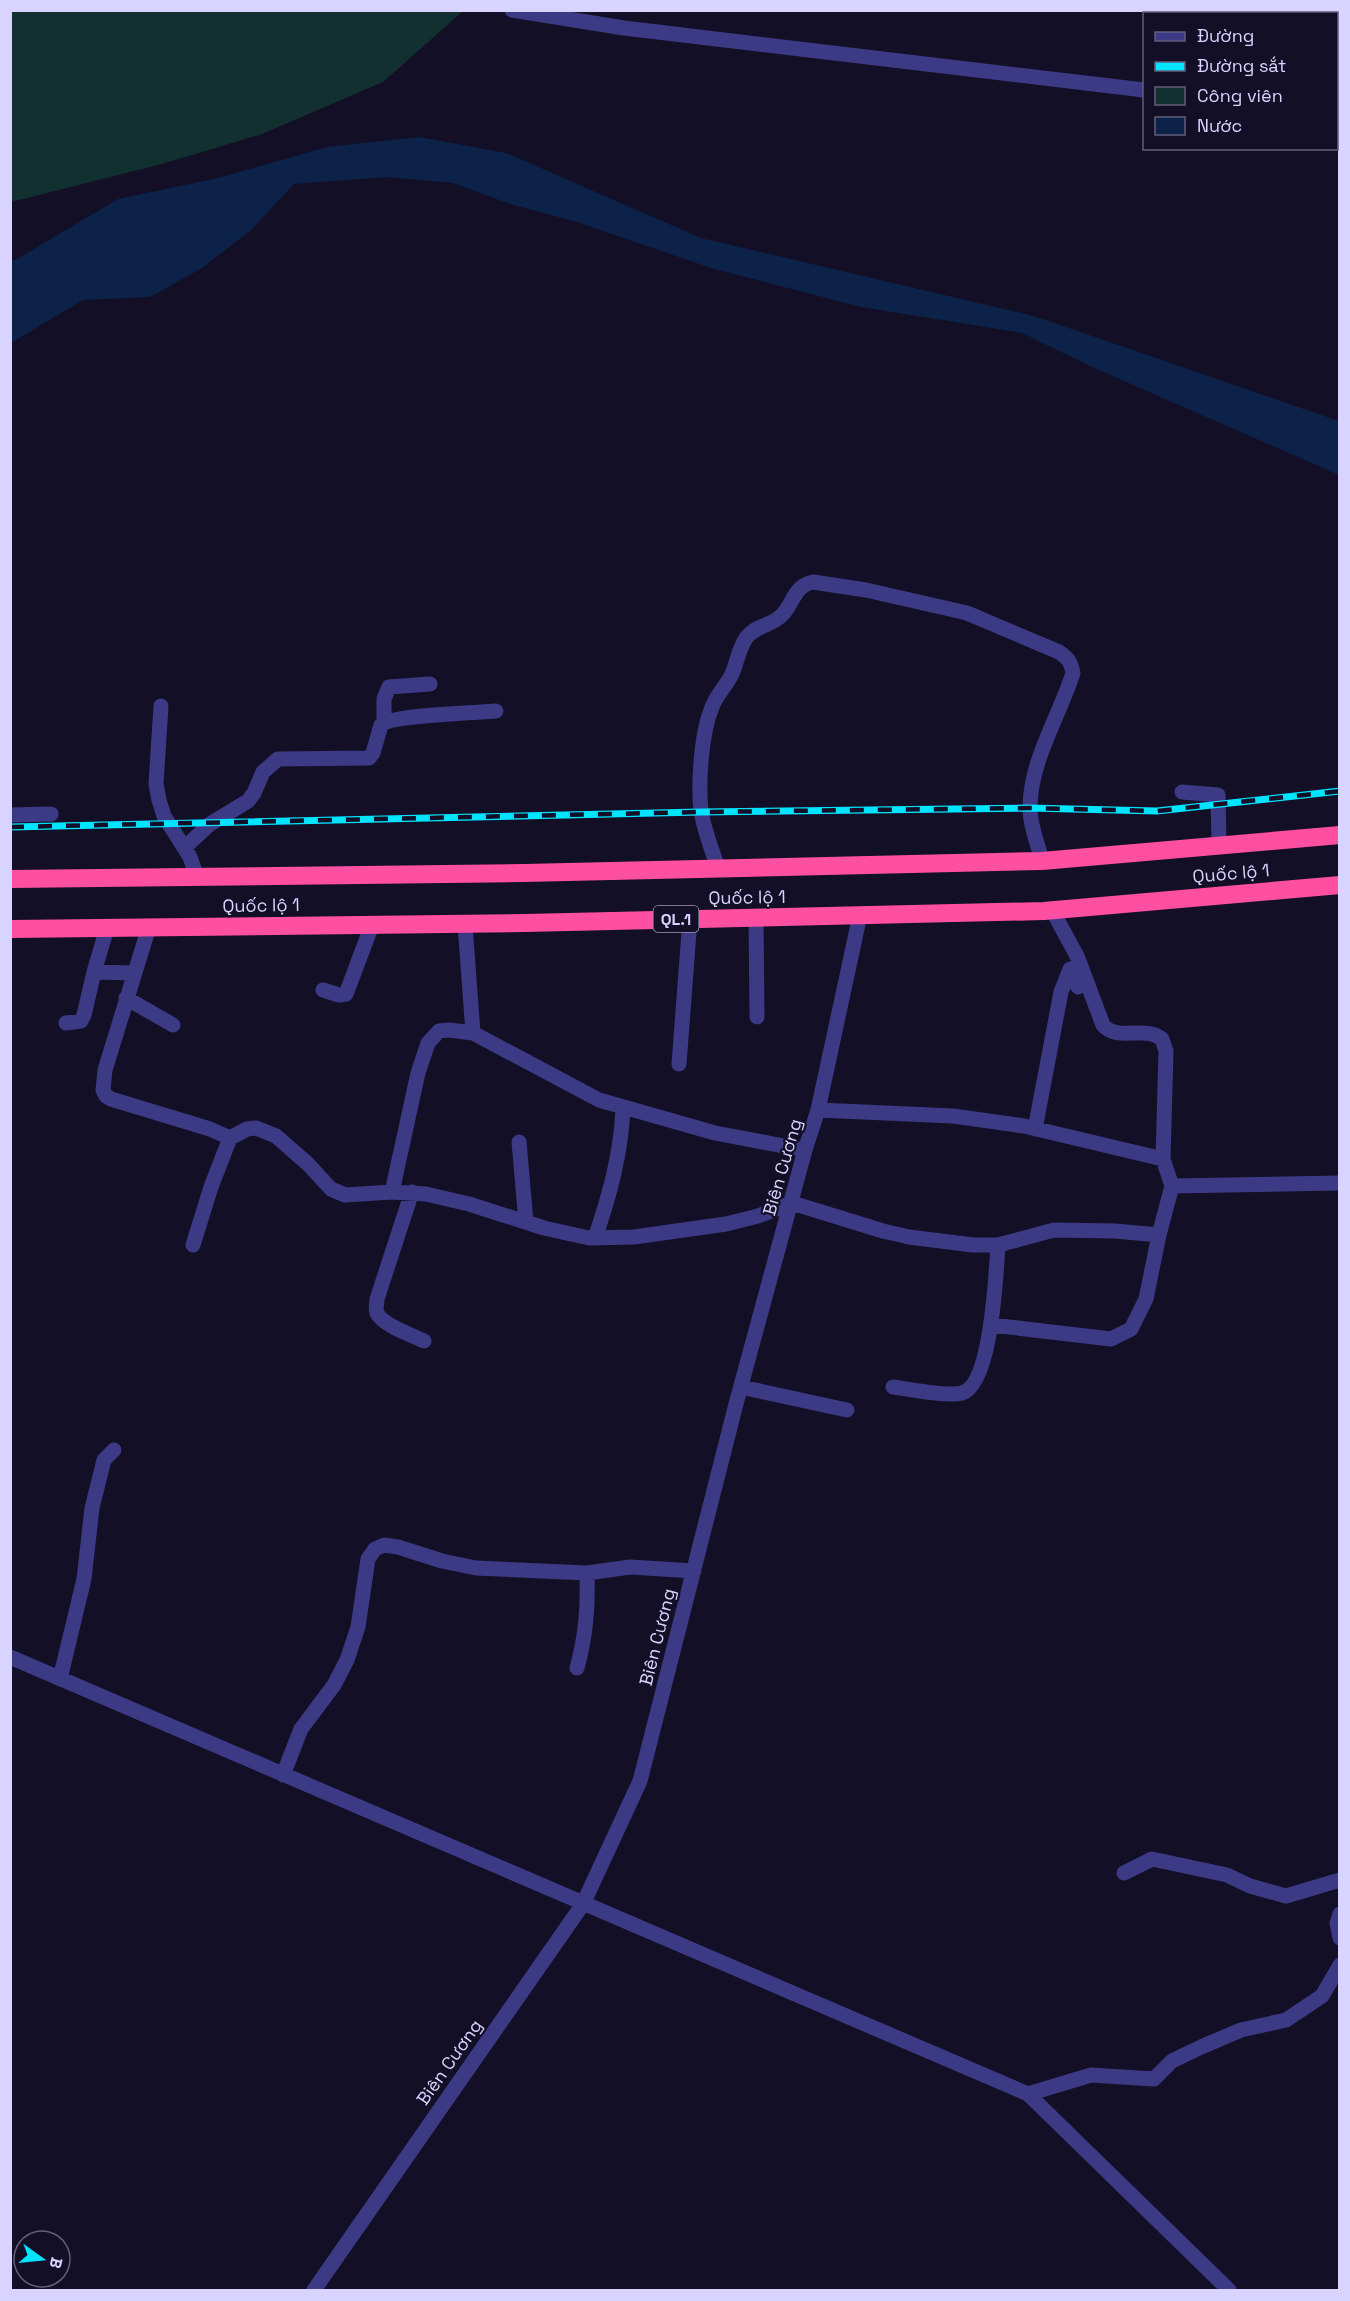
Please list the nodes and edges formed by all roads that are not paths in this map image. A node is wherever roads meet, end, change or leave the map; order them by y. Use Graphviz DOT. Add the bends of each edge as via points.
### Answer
graph roads {
  1 [pos="512,10"];
  2 [pos="1143,90"];
  3 [pos="430,684"];
  4 [pos="161,706"];
  5 [pos="496,711"];
  6 [pos="384,722"];
  7 [pos="1182,792"];
  8 [pos="51,814"];
  9 [pos="10,815"];
  10 [pos="1340,835"];
  11 [pos="1219,845"];
  12 [pos="184,848"];
  13 [pos="1042,861"];
  14 [pos="718,868"];
  15 [pos="197,877"];
  16 [pos="10,879"];
  17 [pos="1340,885"];
  18 [pos="1052,910"];
  19 [pos="860,915"];
  20 [pos="756,917"];
  21 [pos="690,919"];
  22 [pos="465,924"];
  23 [pos="372,925"];
  24 [pos="149,927"];
  25 [pos="107,928"];
  26 [pos="10,929"];
  27 [pos="94,972"];
  28 [pos="133,973"];
  29 [pos="324,990"];
  30 [pos="126,998"];
  31 [pos="757,1017"];
  32 [pos="66,1023"];
  33 [pos="173,1025"];
  34 [pos="1094,1026"];
  35 [pos="473,1033"];
  36 [pos="679,1064"];
  37 [pos="623,1108"];
  38 [pos="818,1110"];
  39 [pos="1035,1129"];
  40 [pos="230,1138"];
  41 [pos="519,1142"];
  42 [pos="805,1150"];
  43 [pos="1163,1158"];
  44 [pos="1340,1183"];
  45 [pos="1172,1186"];
  46 [pos="392,1192"];
  47 [pos="412,1192"];
  48 [pos="792,1203"];
  49 [pos="526,1222"];
  50 [pos="1159,1235"];
  51 [pos="595,1238"];
  52 [pos="193,1245"];
  53 [pos="998,1245"];
  54 [pos="992,1325"];
  55 [pos="424,1341"];
  56 [pos="741,1387"];
  57 [pos="893,1387"];
  58 [pos="847,1410"];
  59 [pos="114,1450"];
  60 [pos="693,1571"];
  61 [pos="586,1573"];
  62 [pos="10,1657"];
  63 [pos="577,1668"];
  64 [pos="60,1679"];
  65 [pos="283,1774"];
  66 [pos="1124,1873"];
  67 [pos="1340,1880"];
  68 [pos="583,1904"];
  69 [pos="1340,1914"];
  70 [pos="1340,1938"];
  71 [pos="1340,1965"];
  72 [pos="1028,2094"];
  73 [pos="314,2290"];
  74 [pos="1229,2290"];
  1 -- 2 [label="street" via="624,28"];
  3 -- 6 [label="street" via="389,687 384,699"];
  4 -- 12 [label="street" via="156,784 164,816"];
  5 -- 6 [label="street"];
  6 -- 12 [label="street" via="369,758 278,759 263,772 248,801 210,824"];
  7 -- 11 [label="street" via="1218,795"];
  8 -- 9 [label="street"];
  10 -- 11 [label="highway, Quốc lộ 1"];
  11 -- 13 [label="highway, Quốc lộ 1"];
  12 -- 15 [label="street"];
  13 -- 14 [label="highway, Quốc lộ 1"];
  13 -- 14 [label="street" via="1029,808 1045,742 1073,673 1067,658 967,613 813,582 798,589 775,621 747,637 708,717 702,753 701,812"];
  14 -- 15 [label="highway, Quốc lộ 1"];
  15 -- 16 [label="highway, Quốc lộ 1"];
  17 -- 18 [label="highway, Quốc lộ 1 / QL.1"];
  18 -- 19 [label="highway, Quốc lộ 1 / QL.1"];
  18 -- 43 [label="street" via="1077,956 1107,1030 1151,1033 1162,1039 1166,1051"];
  19 -- 20 [label="highway, Quốc lộ 1 / QL.1"];
  19 -- 38 [label="street, Biên Cương"];
  20 -- 21 [label="highway, Quốc lộ 1 / QL.1"];
  20 -- 31 [label="street"];
  21 -- 22 [label="highway, Quốc lộ 1 / QL.1"];
  21 -- 36 [label="street"];
  22 -- 23 [label="highway, Quốc lộ 1 / QL.1"];
  22 -- 35 [label="street"];
  23 -- 24 [label="highway, Quốc lộ 1 / QL.1"];
  23 -- 29 [label="street" via="346,994"];
  24 -- 25 [label="highway, Quốc lộ 1 / QL.1"];
  24 -- 28 [label="street"];
  25 -- 26 [label="highway, Quốc lộ 1 / QL.1"];
  25 -- 27 [label="street"];
  27 -- 28 [label="street"];
  27 -- 32 [label="street" via="81,1021"];
  28 -- 30 [label="street"];
  30 -- 33 [label="street"];
  30 -- 40 [label="street" via="105,1070 105,1096"];
  34 -- 39 [label="street" via="1070,969 1061,992"];
  35 -- 37 [label="street" via="599,1100"];
  35 -- 46 [label="street" via="439,1031 428,1043"];
  37 -- 42 [label="street" via="715,1133"];
  37 -- 51 [label="street" via="619,1155"];
  38 -- 39 [label="street" via="953,1116"];
  38 -- 42 [label="street, Biên Cương"];
  39 -- 43 [label="street"];
  40 -- 46 [label="street" via="247,1129 266,1131 336,1192"];
  40 -- 52 [label="street"];
  41 -- 49 [label="street"];
  42 -- 48 [label="street, Biên Cương"];
  43 -- 45 [label="street"];
  44 -- 45 [label="street"];
  45 -- 50 [label="street"];
  46 -- 47 [label="street"];
  47 -- 49 [label="street"];
  47 -- 55 [label="street" via="376,1309 386,1322"];
  48 -- 51 [label="street" via="726,1224 634,1237"];
  48 -- 53 [label="street" via="909,1237"];
  48 -- 56 [label="street, Biên Cương"];
  49 -- 51 [label="street"];
  50 -- 53 [label="street" via="1054,1230"];
  50 -- 54 [label="street" via="1146,1299 1131,1329 1120,1336 1098,1338"];
  53 -- 54 [label="street"];
  54 -- 57 [label="street" via="978,1373 962,1393"];
  56 -- 58 [label="street"];
  56 -- 60 [label="street, Biên Cương"];
  59 -- 64 [label="street" via="104,1460 92,1508 84,1579"];
  60 -- 61 [label="street" via="630,1567"];
  60 -- 68 [label="street, Biên Cương" via="640,1781"];
  61 -- 63 [label="street" via="588,1617"];
  61 -- 65 [label="street" via="476,1568 398,1546 375,1549 368,1559 358,1627 347,1660 301,1730"];
  62 -- 64 [label="street"];
  64 -- 65 [label="street"];
  65 -- 68 [label="street"];
  66 -- 67 [label="street" via="1152,1859 1227,1875 1286,1896"];
  68 -- 72 [label="street"];
  68 -- 73 [label="street, Biên Cương"];
  69 -- 70 [label="street"];
  71 -- 72 [label="street" via="1322,1996 1286,2020 1241,2030 1201,2047 1172,2061 1154,2079 1090,2074"];
  72 -- 74 [label="street"];
}
